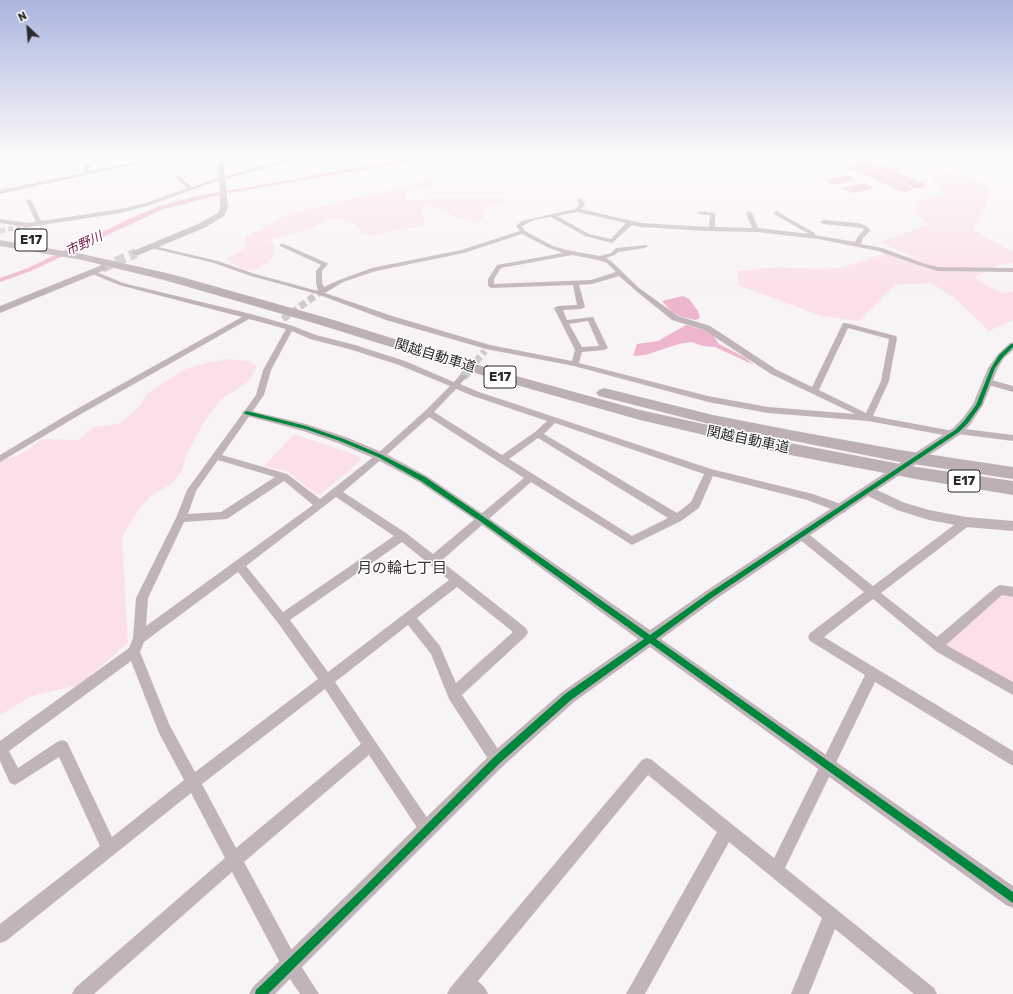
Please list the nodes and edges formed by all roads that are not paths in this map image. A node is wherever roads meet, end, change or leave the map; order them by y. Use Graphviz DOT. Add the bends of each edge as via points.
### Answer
graph roads {
  1 [pos="30,202"];
  2 [pos="152,202"];
  3 [pos="224,202"];
  4 [pos="581,202"];
  5 [pos="577,210"];
  6 [pos="700,213"];
  7 [pos="749,213"];
  8 [pos="776,213"];
  9 [pos="551,215"];
  10 [pos="0,221"];
  11 [pos="823,222"];
  12 [pos="39,223"];
  13 [pos="630,223"];
  14 [pos="712,229"];
  15 [pos="756,230"];
  16 [pos="523,232"];
  17 [pos="0,235"];
  18 [pos="818,237"];
  19 [pos="0,243"];
  20 [pos="858,244"];
  21 [pos="282,245"];
  22 [pos="645,246"];
  23 [pos="150,247"];
  24 [pos="575,253"];
  25 [pos="135,256"];
  26 [pos="600,258"];
  27 [pos="102,268"];
  28 [pos="1013,270"];
  29 [pos="92,272"];
  30 [pos="621,273"];
  31 [pos="576,284"];
  32 [pos="321,292"];
  33 [pos="0,310"];
  34 [pos="248,316"];
  35 [pos="283,319"];
  36 [pos="565,322"];
  37 [pos="277,324"];
  38 [pos="290,328"];
  39 [pos="1013,345"];
  40 [pos="579,350"];
  41 [pos="576,364"];
  42 [pos="464,377"];
  43 [pos="988,382"];
  44 [pos="457,386"];
  45 [pos="1013,389"];
  46 [pos="814,391"];
  47 [pos="247,413"];
  48 [pos="428,413"];
  49 [pos="868,418"];
  50 [pos="553,420"];
  51 [pos="955,433"];
  52 [pos="538,434"];
  53 [pos="1013,438"];
  54 [pos="216,456"];
  55 [pos="380,456"];
  56 [pos="0,459"];
  57 [pos="502,460"];
  58 [pos="710,472"];
  59 [pos="1013,473"];
  60 [pos="284,476"];
  61 [pos="530,478"];
  62 [pos="1013,488"];
  63 [pos="870,491"];
  64 [pos="336,492"];
  65 [pos="320,505"];
  66 [pos="842,509"];
  67 [pos="181,518"];
  68 [pos="677,518"];
  69 [pos="482,519"];
  70 [pos="966,522"];
  71 [pos="1013,526"];
  72 [pos="802,535"];
  73 [pos="402,536"];
  74 [pos="434,560"];
  75 [pos="239,565"];
  76 [pos="458,580"];
  77 [pos="1013,592"];
  78 [pos="873,593"];
  79 [pos="409,618"];
  80 [pos="282,619"];
  81 [pos="649,638"];
  82 [pos="136,645"];
  83 [pos="937,645"];
  84 [pos="873,673"];
  85 [pos="326,680"];
  86 [pos="1013,689"];
  87 [pos="454,694"];
  88 [pos="370,746"];
  89 [pos="1,748"];
  90 [pos="1013,759"];
  91 [pos="497,760"];
  92 [pos="828,766"];
  93 [pos="193,782"];
  94 [pos="427,830"];
  95 [pos="726,830"];
  96 [pos="109,848"];
  97 [pos="234,860"];
  98 [pos="776,870"];
  99 [pos="1013,898"];
  100 [pos="832,915"];
  101 [pos="0,935"];
  102 [pos="290,964"];
  103 [pos="467,981"];
  104 [pos="80,994"];
  105 [pos="260,994"];
  106 [pos="310,994"];
  107 [pos="456,994"];
  108 [pos="479,994"];
  109 [pos="635,994"];
  110 [pos="800,994"];
  111 [pos="928,994"];
  1 -- 12 [label="street"];
  2 -- 12 [label="street" via="136,208"];
  3 -- 23 [label="main road" via="221,214 215,219"];
  4 -- 5 [label="street" via="582,205"];
  5 -- 9 [label="street"];
  5 -- 13 [label="street"];
  6 -- 14 [label="street" via="713,214"];
  7 -- 15 [label="street"];
  8 -- 18 [label="street"];
  9 -- 13 [label="street" via="587,235 612,241"];
  9 -- 16 [label="street" via="524,222 519,226"];
  10 -- 12 [label="street" via="28,225"];
  11 -- 20 [label="street" via="864,227 868,230 860,237"];
  13 -- 14 [label="street"];
  14 -- 15 [label="street"];
  15 -- 18 [label="street"];
  16 -- 24 [label="street" via="551,247"];
  16 -- 32 [label="street" via="462,252 374,269 341,281"];
  17 -- 25 [label="highway, 関越自動車道 / E17"];
  18 -- 20 [label="street"];
  19 -- 62 [label="highway, 関越自動車道 / E17" via="120,265 258,302 577,399 712,432 916,473"];
  20 -- 28 [label="street" via="938,269"];
  21 -- 32 [label="street" via="325,264 319,271"];
  22 -- 26 [label="street" via="616,250 613,254"];
  23 -- 25 [label="main road"];
  23 -- 32 [label="street" via="216,262 253,275"];
  24 -- 26 [label="street"];
  24 -- 31 [label="street" via="499,266 491,279 491,286"];
  25 -- 59 [label="highway, 関越自動車道 / E17" via="622,398 721,421 900,456"];
  26 -- 30 [label="street"];
  27 -- 29 [label="main road"];
  29 -- 33 [label="main road"];
  29 -- 34 [label="street" via="121,284"];
  30 -- 31 [label="street"];
  30 -- 46 [label="street" via="637,289 675,318 707,328 774,372"];
  31 -- 36 [label="street" via="581,307 558,308"];
  32 -- 41 [label="street" via="389,318 487,349"];
  34 -- 37 [label="street"];
  34 -- 56 [label="street"];
  35 -- 37 [label="street"];
  36 -- 40 [label="street"];
  36 -- 40 [label="street" via="590,319 604,348"];
  37 -- 38 [label="street"];
  38 -- 44 [label="street" via="402,363"];
  38 -- 47 [label="street" via="266,370 260,395"];
  39 -- 43 [label="street" via="1001,356"];
  40 -- 41 [label="street"];
  41 -- 49 [label="street" via="716,400 768,410"];
  42 -- 44 [label="street"];
  43 -- 45 [label="street"];
  43 -- 51 [label="street" via="978,405"];
  44 -- 48 [label="street"];
  44 -- 50 [label="street"];
  46 -- 49 [label="street"];
  46 -- 49 [label="street" via="846,325 893,338 885,381"];
  47 -- 54 [label="street"];
  47 -- 55 [label="street" via="306,428"];
  48 -- 55 [label="street"];
  48 -- 57 [label="street"];
  49 -- 51 [label="street"];
  50 -- 52 [label="street"];
  50 -- 58 [label="street"];
  51 -- 53 [label="street"];
  51 -- 63 [label="street"];
  52 -- 57 [label="street"];
  52 -- 68 [label="street"];
  54 -- 60 [label="street"];
  54 -- 67 [label="street" via="192,490"];
  55 -- 64 [label="street"];
  55 -- 69 [label="street" via="423,479"];
  57 -- 61 [label="street"];
  58 -- 66 [label="street" via="809,497"];
  58 -- 68 [label="street" via="695,505"];
  60 -- 65 [label="street"];
  60 -- 67 [label="street" via="223,516"];
  61 -- 68 [label="street" via="632,541"];
  61 -- 69 [label="street"];
  63 -- 66 [label="street"];
  63 -- 70 [label="street" via="901,507"];
  64 -- 65 [label="street"];
  64 -- 73 [label="street"];
  65 -- 75 [label="street"];
  66 -- 72 [label="street"];
  67 -- 82 [label="street" via="142,598"];
  69 -- 74 [label="street"];
  69 -- 81 [label="street"];
  70 -- 71 [label="street"];
  70 -- 78 [label="street"];
  72 -- 78 [label="street"];
  72 -- 81 [label="street"];
  73 -- 74 [label="street"];
  73 -- 80 [label="street"];
  74 -- 76 [label="street"];
  75 -- 80 [label="street"];
  75 -- 82 [label="street"];
  76 -- 79 [label="street"];
  76 -- 87 [label="street" via="522,632"];
  77 -- 83 [label="street" via="1000,590"];
  78 -- 83 [label="street"];
  78 -- 84 [label="street" via="814,637"];
  79 -- 85 [label="street"];
  79 -- 87 [label="street" via="436,650"];
  80 -- 85 [label="street"];
  81 -- 91 [label="street" via="568,697"];
  81 -- 92 [label="street"];
  82 -- 89 [label="street"];
  82 -- 93 [label="street" via="164,728"];
  83 -- 86 [label="street"];
  84 -- 90 [label="street"];
  84 -- 92 [label="street"];
  85 -- 88 [label="street"];
  85 -- 93 [label="street"];
  87 -- 91 [label="street"];
  88 -- 94 [label="street"];
  88 -- 97 [label="street"];
  89 -- 96 [label="street" via="15,778 62,747"];
  91 -- 94 [label="street"];
  92 -- 98 [label="street"];
  92 -- 99 [label="street"];
  93 -- 96 [label="street"];
  93 -- 97 [label="street"];
  94 -- 102 [label="street"];
  95 -- 98 [label="street"];
  95 -- 103 [label="street" via="647,765"];
  95 -- 109 [label="street"];
  96 -- 101 [label="street"];
  97 -- 102 [label="street"];
  97 -- 104 [label="street"];
  98 -- 100 [label="street"];
  100 -- 110 [label="street"];
  100 -- 111 [label="street"];
  102 -- 105 [label="street"];
  102 -- 106 [label="street"];
  103 -- 107 [label="street"];
  103 -- 108 [label="street"];
}
